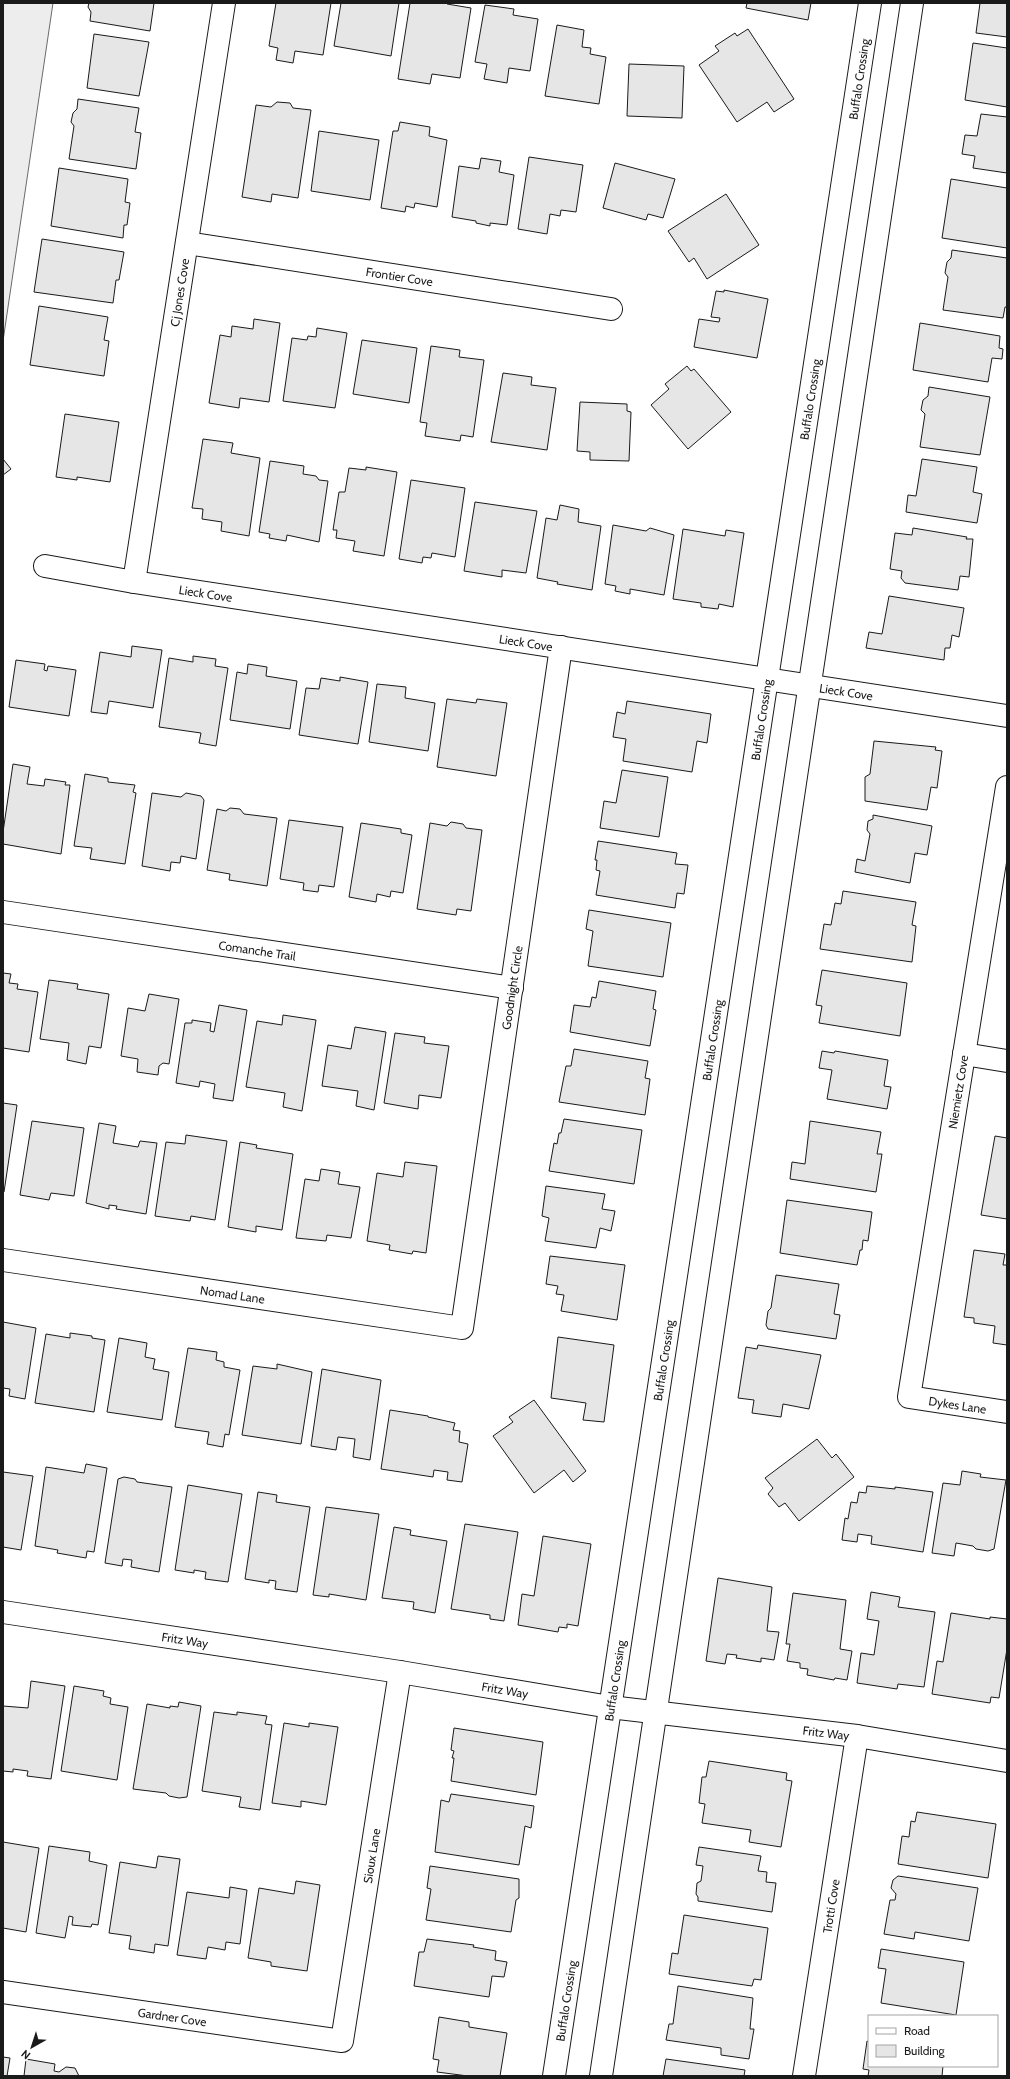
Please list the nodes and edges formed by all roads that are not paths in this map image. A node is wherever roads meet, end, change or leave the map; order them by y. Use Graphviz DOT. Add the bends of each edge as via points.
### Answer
graph roads {
  1 [pos="224,3"];
  2 [pos="870,3"];
  3 [pos="912,3"];
  4 [pos="187,243"];
  5 [pos="611,309"];
  6 [pos="45,566"];
  7 [pos="134,582"];
  8 [pos="561,647"];
  9 [pos="767,680"];
  10 [pos="810,686"];
  11 [pos="1007,716"];
  12 [pos="1007,787"];
  13 [pos="3,912"];
  14 [pos="512,988"];
  15 [pos="964,1054"];
  16 [pos="1007,1061"];
  17 [pos="3,1260"];
  18 [pos="462,1328"];
  19 [pos="909,1397"];
  20 [pos="1007,1412"];
  21 [pos="3,1612"];
  22 [pos="400,1672"];
  23 [pos="610,1707"];
  24 [pos="656,1714"];
  25 [pos="857,1736"];
  26 [pos="1007,1762"];
  27 [pos="3,1992"];
  28 [pos="342,2041"];
  29 [pos="554,2076"];
  30 [pos="601,2076"];
  31 [pos="804,2076"];
  1 -- 4 [label="street, Cj Jones Cove"];
  2 -- 9 [label="street, Buffalo Crossing"];
  3 -- 10 [label="street"];
  4 -- 5 [label="street, Frontier Cove"];
  4 -- 7 [label="street, Cj Jones Cove"];
  6 -- 7 [label="street, Lieck Cove"];
  7 -- 8 [label="street, Lieck Cove"];
  8 -- 9 [label="street, Lieck Cove"];
  8 -- 14 [label="street, Goodnight Circle"];
  9 -- 10 [label="street, Lieck Cove"];
  9 -- 23 [label="street, Buffalo Crossing"];
  10 -- 11 [label="street, Lieck Cove"];
  10 -- 24 [label="street"];
  12 -- 15 [label="street, Niemietz Cove"];
  13 -- 14 [label="street, Comanche Trail"];
  14 -- 18 [label="street, Goodnight Circle"];
  15 -- 16 [label="street"];
  15 -- 19 [label="street, Niemietz Cove"];
  17 -- 18 [label="street, Nomad Lane"];
  19 -- 20 [label="street, Dykes Lane"];
  21 -- 22 [label="street, Fritz Way"];
  22 -- 23 [label="street, Fritz Way"];
  22 -- 28 [label="street, Sioux Lane"];
  23 -- 24 [label="street, Fritz Way"];
  23 -- 29 [label="street, Buffalo Crossing"];
  24 -- 25 [label="street, Fritz Way"];
  24 -- 30 [label="street"];
  25 -- 26 [label="street, Fritz Way"];
  25 -- 31 [label="street, Trotti Cove"];
  27 -- 28 [label="street, Gardner Cove"];
}
